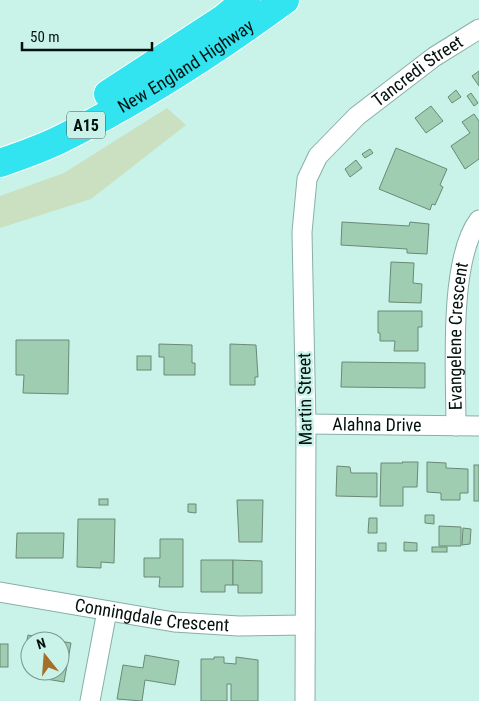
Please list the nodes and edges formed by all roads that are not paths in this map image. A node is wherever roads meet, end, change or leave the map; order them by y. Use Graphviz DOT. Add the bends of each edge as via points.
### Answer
graph roads {
  1 [pos="246,0"];
  2 [pos="285,0"];
  3 [pos="479,29"];
  4 [pos="357,116"];
  5 [pos="0,159"];
  6 [pos="0,163"];
  7 [pos="479,220"];
  8 [pos="306,424"];
  9 [pos="456,426"];
  10 [pos="479,426"];
  11 [pos="0,592"];
  12 [pos="107,610"];
  13 [pos="305,626"];
  14 [pos="90,701"];
  15 [pos="304,701"];
  1 -- 5 [label="highway, New England Highway / A15" via="223,19 91,105"];
  2 -- 6 [label="highway, New England Highway / A15" via="169,79 60,140"];
  3 -- 4 [label="street, Tancredi Street" via="434,57"];
  4 -- 8 [label="street, Martin Street" via="318,156 307,179 302,232"];
  7 -- 9 [label="street, Evangelene Crescent" via="464,253 457,304"];
  8 -- 9 [label="street, Alahna Drive"];
  8 -- 13 [label="street, Martin Street"];
  9 -- 10 [label="street, Alahna Drive"];
  11 -- 12 [label="street, Conningdale Crescent"];
  12 -- 13 [label="street, Conningdale Crescent" via="174,622"];
  12 -- 14 [label="street"];
  13 -- 15 [label="street, Martin Street"];
}
